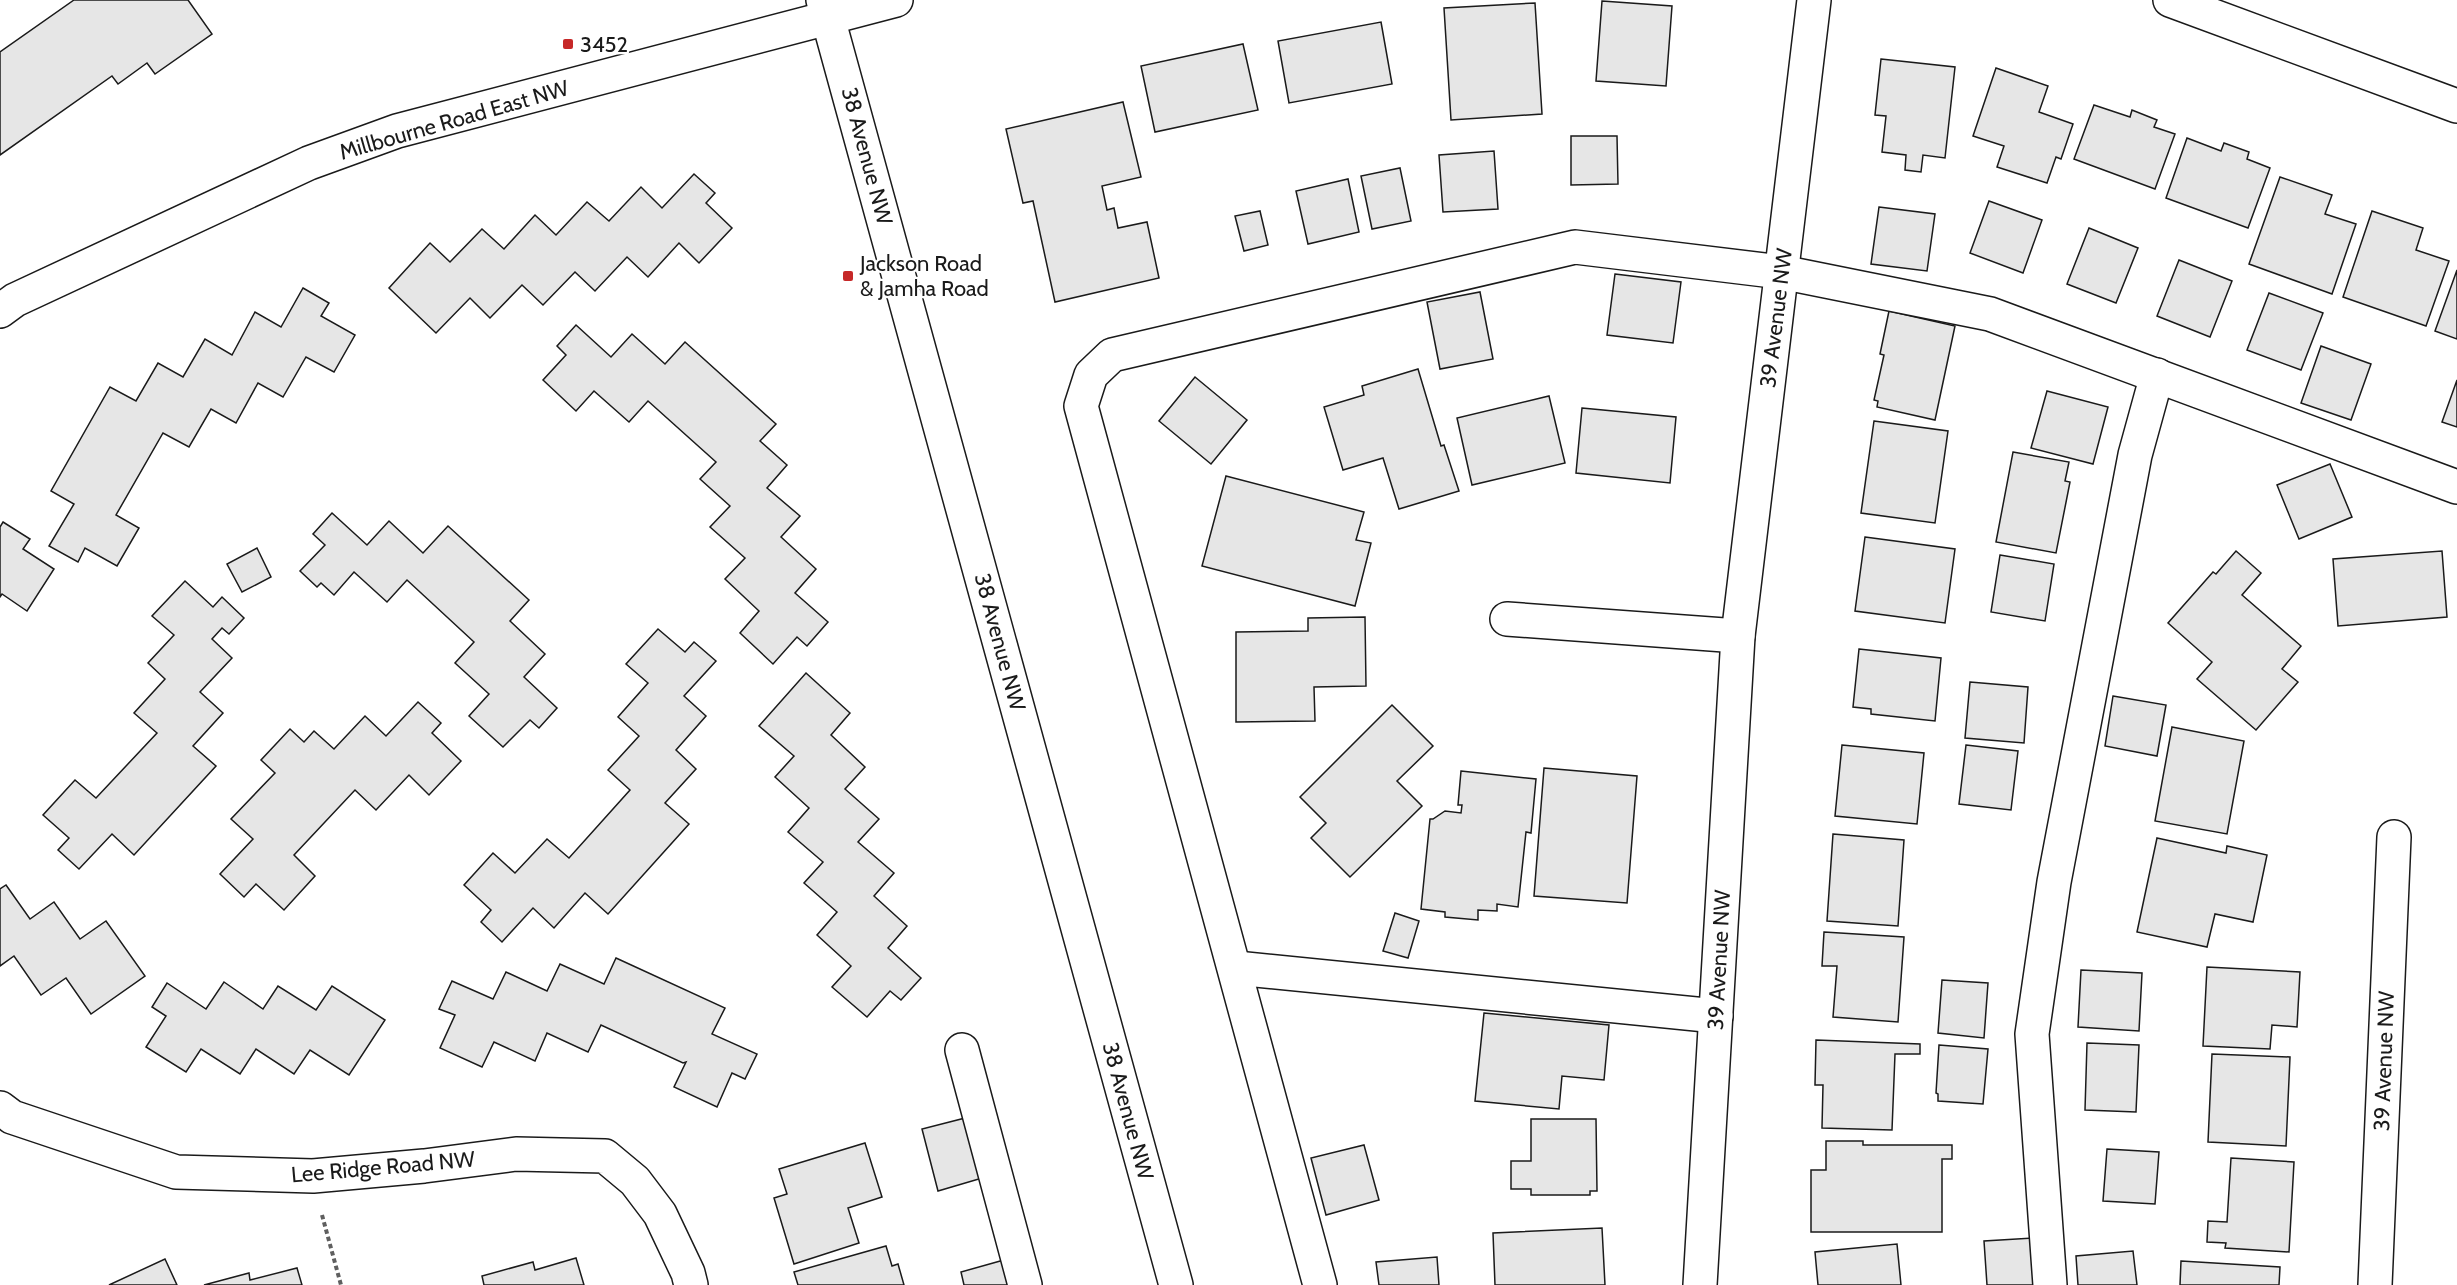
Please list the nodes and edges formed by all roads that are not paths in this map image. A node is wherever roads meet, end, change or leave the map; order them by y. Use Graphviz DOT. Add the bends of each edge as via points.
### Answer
graph roads {
  1 [pos="896,0"];
  2 [pos="1814,0"];
  3 [pos="2170,0"];
  4 [pos="826,9"];
  5 [pos="2457,106"];
  6 [pos="1781,272"];
  7 [pos="0,311"];
  8 [pos="2157,375"];
  9 [pos="2457,487"];
  10 [pos="1507,619"];
  11 [pos="1738,636"];
  12 [pos="2394,837"];
  13 [pos="1236,969"];
  14 [pos="1716,1016"];
  15 [pos="962,1050"];
  16 [pos="4,1122"];
  17 [pos="692,1285"];
  18 [pos="1025,1285"];
  19 [pos="1176,1285"];
  20 [pos="1320,1285"];
  21 [pos="1700,1285"];
  22 [pos="2050,1285"];
  23 [pos="2375,1285"];
  1 -- 4 [label="street, Millbourne Road East NW"];
  2 -- 6 [label="street, 39 Avenue NW"];
  3 -- 5 [label="street"];
  4 -- 7 [label="street, Millbourne Road East NW" via="397,131 309,163 15,300"];
  4 -- 19 [label="street, 38 Avenue NW"];
  6 -- 8 [label="street" via="1990,314"];
  6 -- 11 [label="street, 39 Avenue NW"];
  6 -- 13 [label="street" via="1575,247 1112,355 1091,375 1081,406"];
  8 -- 9 [label="street"];
  8 -- 22 [label="street" via="2130,478 2054,882 2032,1034"];
  10 -- 11 [label="street"];
  11 -- 14 [label="street, 39 Avenue NW"];
  12 -- 23 [label="street, 39 Avenue NW"];
  13 -- 14 [label="street"];
  13 -- 20 [label="street"];
  14 -- 21 [label="street, 39 Avenue NW"];
  15 -- 18 [label="street"];
  16 -- 17 [label="street, Lee Ridge Road NW" via="176,1172 313,1176 516,1154 605,1156 635,1181 660,1214"];
}
